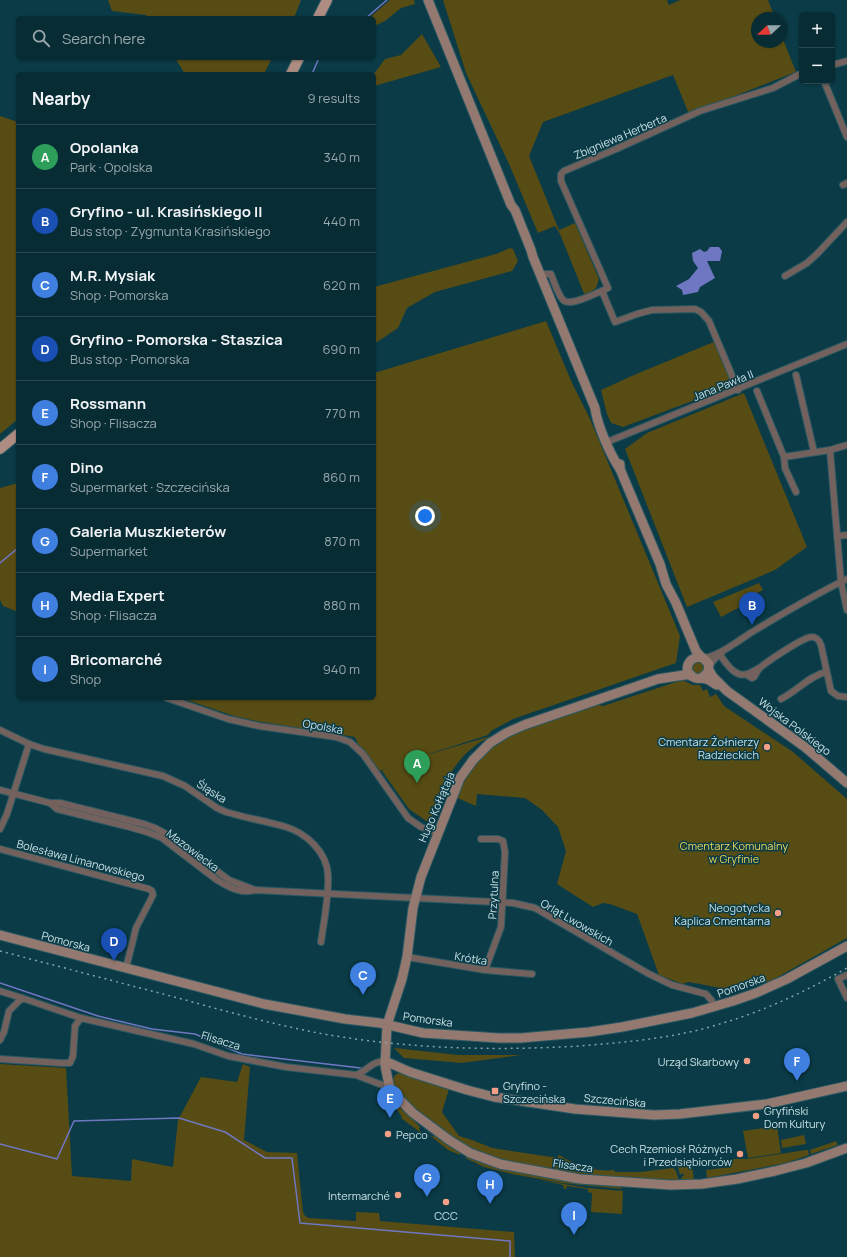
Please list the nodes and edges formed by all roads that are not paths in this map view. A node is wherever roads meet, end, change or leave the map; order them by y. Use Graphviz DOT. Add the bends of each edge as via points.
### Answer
graph roads {
  1 [pos="327,0"];
  2 [pos="428,0"];
  3 [pos="319,16"];
  4 [pos="298,60"];
  5 [pos="847,61"];
  6 [pos="835,64"];
  7 [pos="292,72"];
  8 [pos="799,74"];
  9 [pos="825,84"];
  10 [pos="847,137"];
  11 [pos="847,222"];
  12 [pos="540,274"];
  13 [pos="785,276"];
  14 [pos="605,289"];
  15 [pos="847,344"];
  16 [pos="796,375"];
  17 [pos="738,390"];
  18 [pos="758,391"];
  19 [pos="16,436"];
  20 [pos="609,441"];
  21 [pos="847,445"];
  22 [pos="0,449"];
  23 [pos="830,450"];
  24 [pos="814,452"];
  25 [pos="784,457"];
  26 [pos="796,492"];
  27 [pos="847,535"];
  28 [pos="837,536"];
  29 [pos="844,580"];
  30 [pos="847,610"];
  31 [pos="688,634"];
  32 [pos="722,653"];
  33 [pos="702,658"];
  34 [pos="689,663"];
  35 [pos="709,669"];
  36 [pos="826,672"];
  37 [pos="691,675"];
  38 [pos="666,677"];
  39 [pos="702,678"];
  40 [pos="727,691"];
  41 [pos="847,697"];
  42 [pos="781,699"];
  43 [pos="173,700"];
  44 [pos="0,730"];
  45 [pos="29,744"];
  46 [pos="847,783"];
  47 [pos="0,790"];
  48 [pos="13,794"];
  49 [pos="0,829"];
  50 [pos="438,833"];
  51 [pos="481,839"];
  52 [pos="0,848"];
  53 [pos="327,894"];
  54 [pos="415,898"];
  55 [pos="503,902"];
  56 [pos="0,936"];
  57 [pos="321,942"];
  58 [pos="847,946"];
  59 [pos="406,957"];
  60 [pos="126,968"];
  61 [pos="485,970"];
  62 [pos="532,974"];
  63 [pos="847,975"];
  64 [pos="0,991"];
  65 [pos="22,998"];
  66 [pos="847,998"];
  67 [pos="714,1007"];
  68 [pos="81,1018"];
  69 [pos="387,1025"];
  70 [pos="0,1040"];
  71 [pos="0,1059"];
  72 [pos="385,1061"];
  73 [pos="410,1072"];
  74 [pos="356,1075"];
  75 [pos="390,1086"];
  76 [pos="847,1086"];
  77 [pos="847,1148"];
  1 -- 3 [label="main road"];
  2 -- 12 [label="street"];
  4 -- 7 [label="main road"];
  5 -- 6 [label="street"];
  8 -- 14 [label="street, Zbigniewa Herberta" via="773,88 700,111 561,174 561,181"];
  9 -- 10 [label="street"];
  11 -- 13 [label="street" via="812,259"];
  12 -- 14 [label="street" via="551,274 563,300 569,303"];
  12 -- 20 [label="street" via="598,421"];
  14 -- 17 [label="street" via="615,322 652,310 695,309 701,312 709,321"];
  15 -- 17 [label="street, Jana Pawła II"];
  16 -- 24 [label="street"];
  17 -- 20 [label="street, Jana Pawła II"];
  18 -- 25 [label="street"];
  19 -- 22 [label="main road"];
  20 -- 31 [label="street" via="614,460 673,589"];
  21 -- 23 [label="street"];
  23 -- 24 [label="street"];
  23 -- 28 [label="street"];
  24 -- 25 [label="street"];
  25 -- 26 [label="street" via="785,468"];
  27 -- 28 [label="street"];
  28 -- 29 [label="street"];
  29 -- 30 [label="street"];
  29 -- 32 [label="street" via="795,606"];
  31 -- 33 [label="street" via="697,654"];
  31 -- 34 [label="street" via="692,656"];
  32 -- 33 [label="street"];
  32 -- 35 [label="street" via="712,662"];
  32 -- 36 [label="street" via="736,673 752,678 760,667 784,651 813,637 817,638 821,645"];
  33 -- 34 [label="street" via="695,658"];
  33 -- 35 [label="street" via="707,662"];
  34 -- 37 [label="street" via="688,671"];
  34 -- 38 [label="street, Hugo Kołłątaja"];
  35 -- 39 [label="street" via="707,675"];
  35 -- 40 [label="street, Wojska Polskiego"];
  36 -- 41 [label="street" via="831,691 838,696"];
  36 -- 42 [label="street"];
  37 -- 38 [label="street, Hugo Kołłątaja"];
  37 -- 39 [label="street"];
  38 -- 50 [label="street, Hugo Kołłątaja" via="524,725 490,743 460,778"];
  39 -- 40 [label="street, Wojska Polskiego"];
  40 -- 46 [label="street, Wojska Polskiego" via="805,747"];
  43 -- 50 [label="street, Opolska" via="228,719 336,737 350,742 363,754 408,818 421,827"];
  44 -- 45 [label="street, Śląska"];
  45 -- 48 [label="street"];
  45 -- 53 [label="street, Śląska" via="163,776 185,786 226,812 300,832 316,847 325,862 328,873"];
  47 -- 48 [label="street, Mazowiecka"];
  48 -- 49 [label="street"];
  48 -- 53 [label="street, Mazowiecka" via="60,803 155,828 229,880 255,890"];
  50 -- 54 [label="street, Hugo Kołłątaja"];
  51 -- 55 [label="street, Przytulna" via="498,839 503,841 505,846"];
  52 -- 60 [label="street, Bolesława Limanowskiego" via="149,888 153,895 136,928"];
  53 -- 54 [label="street, Mazowiecka"];
  53 -- 57 [label="street, Śląska"];
  54 -- 55 [label="street, Orląt Lwowskich"];
  54 -- 59 [label="street, Hugo Kołłątaja"];
  55 -- 61 [label="street, Przytulna" via="500,934"];
  55 -- 67 [label="street, Orląt Lwowskich" via="535,908 649,974 672,985 706,994"];
  56 -- 60 [label="street, Pomorska"];
  58 -- 67 [label="street, Pomorska" via="773,986"];
  59 -- 61 [label="street, Krótka"];
  59 -- 69 [label="street, Hugo Kołłątaja"];
  60 -- 69 [label="street, Pomorska" via="264,1004"];
  61 -- 62 [label="street, Krótka"];
  63 -- 66 [label="street" via="838,979"];
  64 -- 65 [label="street, Flisacza"];
  65 -- 68 [label="street, Flisacza"];
  65 -- 70 [label="street" via="8,1011"];
  67 -- 69 [label="street, Pomorska" via="622,1027 521,1038 423,1033"];
  68 -- 71 [label="street" via="75,1026 73,1056 70,1062"];
  68 -- 74 [label="street, Flisacza" via="192,1044 235,1057 286,1067"];
  69 -- 72 [label="street, Hugo Kołłątaja"];
  72 -- 73 [label="street, Szczecińska"];
  72 -- 74 [label="street" via="373,1064"];
  72 -- 75 [label="street, Flisacza"];
  73 -- 75 [label="street" via="397,1072 392,1076"];
  73 -- 76 [label="street, Szczecińska" via="498,1098 575,1109 656,1115 772,1103"];
  74 -- 75 [label="street, Flisacza"];
  75 -- 77 [label="street, Flisacza" via="399,1100 413,1113 470,1153 500,1164 580,1179 671,1185 701,1184 775,1171"];
}
